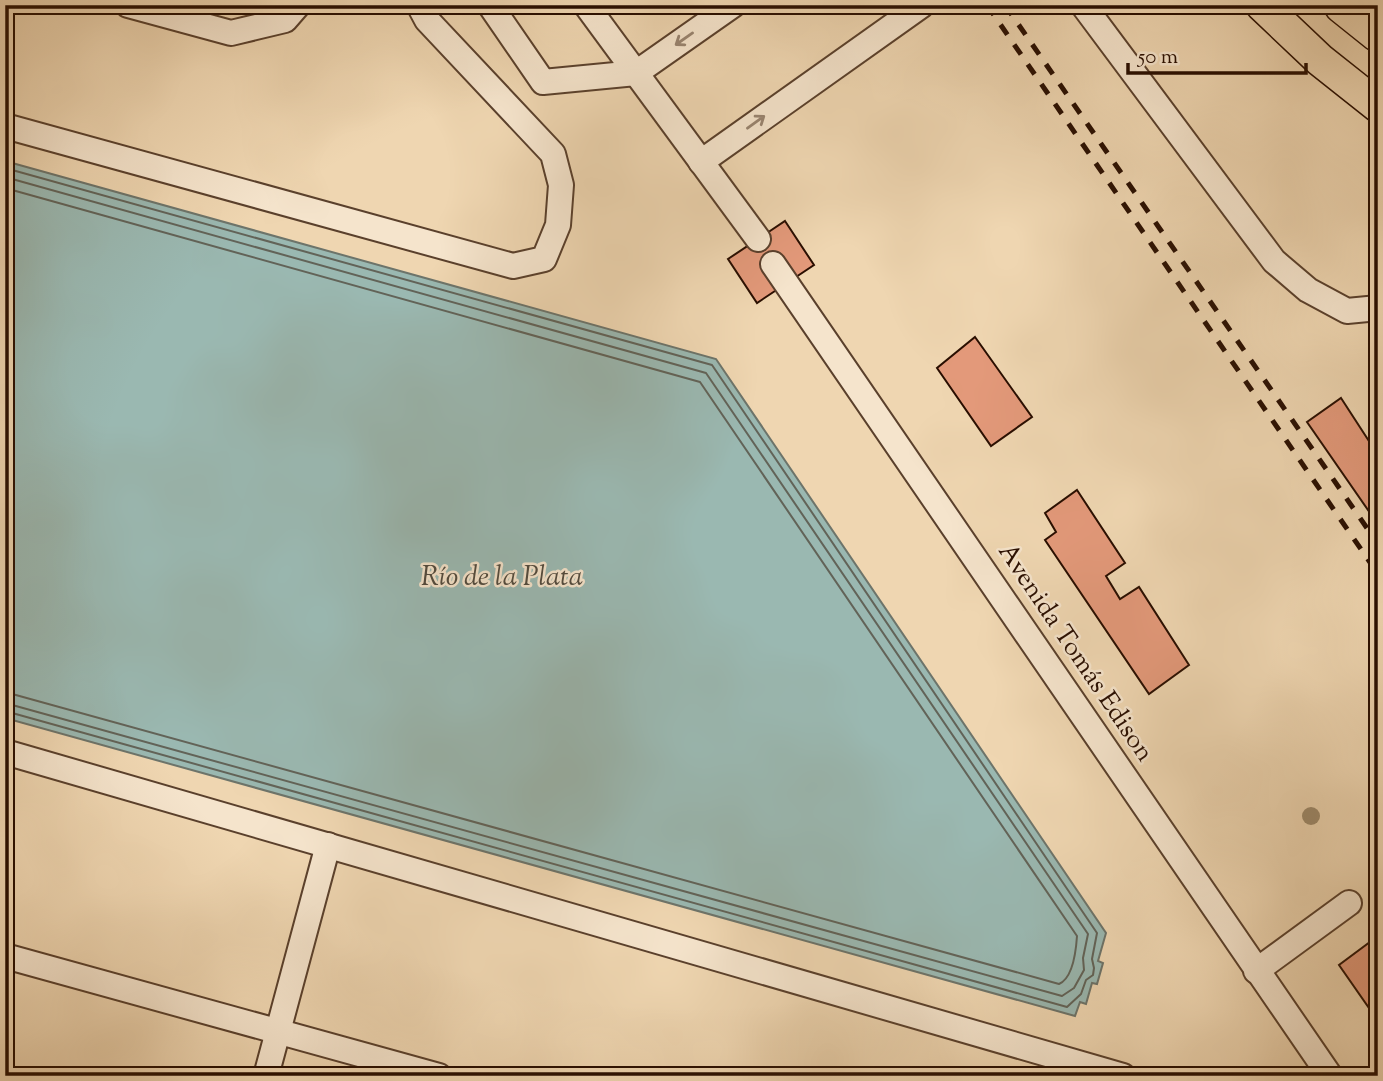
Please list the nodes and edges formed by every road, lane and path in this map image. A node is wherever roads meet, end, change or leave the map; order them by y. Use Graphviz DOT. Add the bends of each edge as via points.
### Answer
graph roads {
  1 [pos="128,5"];
  2 [pos="298,5"];
  3 [pos="419,5"];
  4 [pos="490,5"];
  5 [pos="586,5"];
  6 [pos="733,5"];
  7 [pos="922,5"];
  8 [pos="1083,5"];
  9 [pos="1262,5"];
  10 [pos="1343,5"];
  11 [pos="1378,33"];
  12 [pos="636,73"];
  13 [pos="1378,106"];
  14 [pos="5,126"];
  15 [pos="701,162"];
  16 [pos="758,239"];
  17 [pos="774,264"];
  18 [pos="1378,308"];
  19 [pos="5,752"];
  20 [pos="328,845"];
  21 [pos="1349,903"];
  22 [pos="5,956"];
  23 [pos="1256,971"];
  24 [pos="278,1031"];
  25 [pos="266,1076"];
  26 [pos="439,1076"];
  27 [pos="1123,1076"];
  28 [pos="1330,1076"];
  1 -- 2 [label="street" via="231,33 285,20"];
  3 -- 14 [label="street" via="427,20 552,154 562,185 558,225 544,259 513,266"];
  4 -- 12 [label="street" via="543,82"];
  5 -- 12 [label="street"];
  6 -- 12 [label="street, one-way"];
  15 -- 7 [label="street, one-way"];
  8 -- 18 [label="street" via="1274,261 1308,290 1347,311"];
  9 -- 13 [label="main road"];
  10 -- 11 [label="highway"];
  12 -- 15 [label="street"];
  15 -- 16 [label="street"];
  17 -- 23 [label="street, Avenida Tomás Edison"];
  19 -- 20 [label="street"];
  20 -- 24 [label="street"];
  20 -- 27 [label="street"];
  21 -- 23 [label="street"];
  22 -- 24 [label="street"];
  23 -- 28 [label="street, Avenida Tomás Edison"];
  24 -- 25 [label="street"];
  24 -- 26 [label="street"];
}
